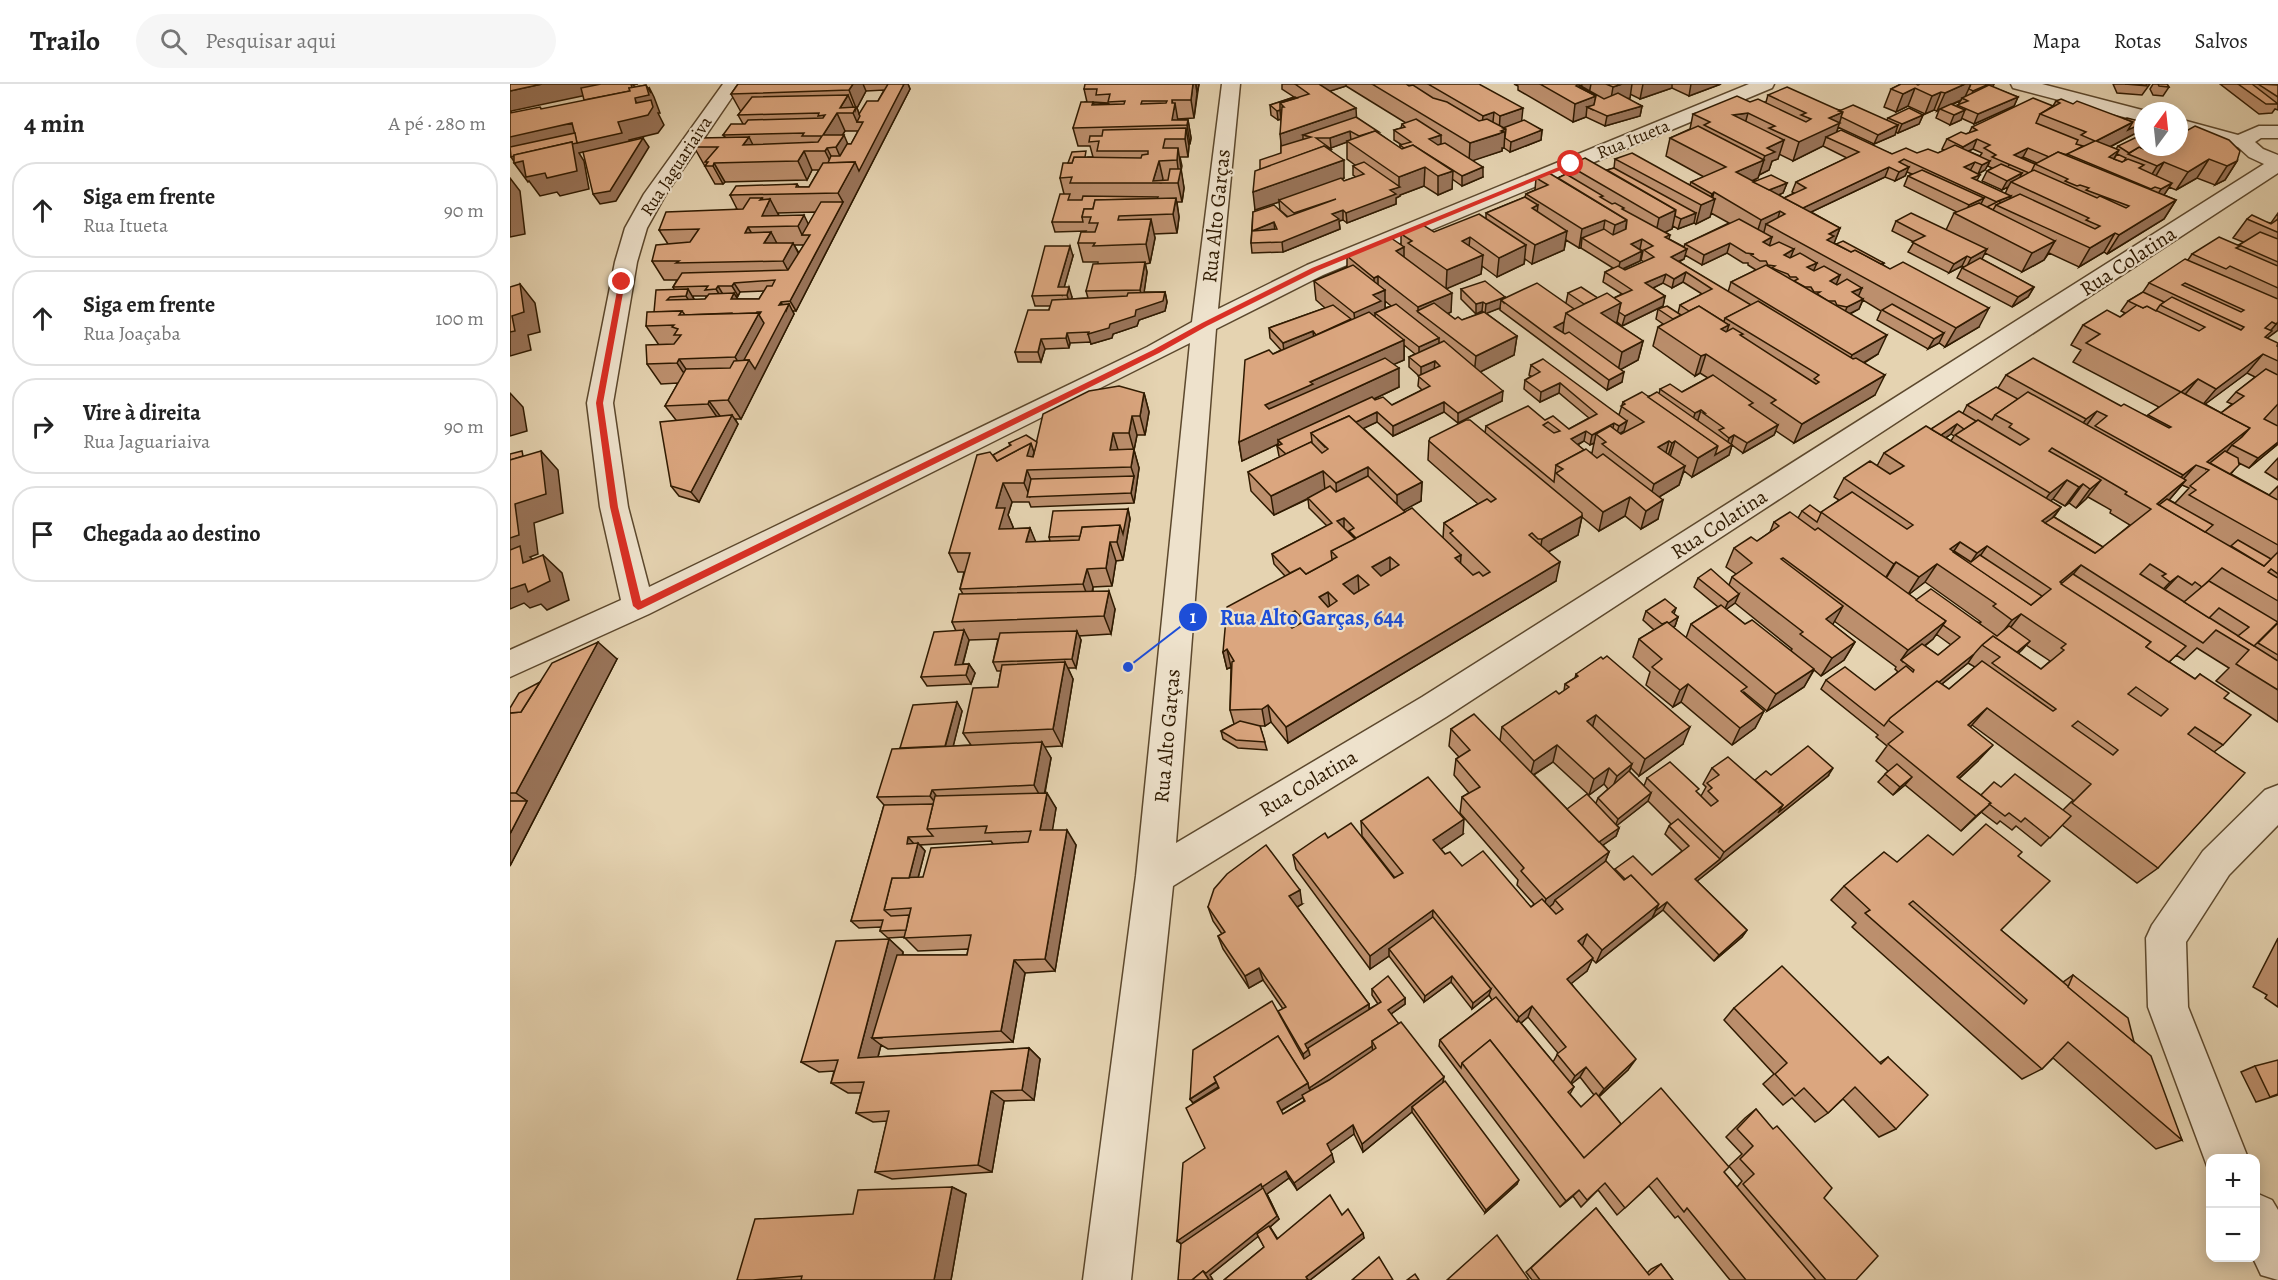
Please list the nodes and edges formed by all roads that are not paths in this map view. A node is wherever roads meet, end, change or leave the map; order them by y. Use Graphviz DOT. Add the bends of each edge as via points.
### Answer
graph roads {
  1 [pos="732,84"];
  2 [pos="1231,84"];
  3 [pos="1766,84"];
  4 [pos="2020,84"];
  5 [pos="2134,114"];
  6 [pos="2188,127"];
  7 [pos="2278,132"];
  8 [pos="2245,142"];
  9 [pos="2278,163"];
  10 [pos="1204,325"];
  11 [pos="638,606"];
  12 [pos="510,664"];
  13 [pos="2278,801"];
  14 [pos="1155,876"];
  15 [pos="2224,1154"];
  16 [pos="2260,1224"];
  17 [pos="2278,1258"];
  18 [pos="1107,1280"];
  1 -- 11 [label="street, Rua Jaguariaiva" via="710,100 636,228 626,261 600,403 614,507"];
  2 -- 10 [label="street, Rua Alto Garças"];
  3 -- 10 [label="street, Rua Itueta" via="1315,270"];
  4 -- 5 [label="street"];
  6 -- 8 [label="street"];
  7 -- 8 [label="street" via="2251,134"];
  8 -- 9 [label="street" via="2256,153"];
  9 -- 14 [label="street, Rua Colatina" via="1434,708"];
  10 -- 11 [label="street, Rua Itueta"];
  10 -- 14 [label="street, Rua Alto Garças"];
  11 -- 12 [label="street, Rua Itueta"];
  13 -- 15 [label="street" via="2216,863 2166,938 2168,1007"];
  14 -- 18 [label="street, Rua Alto Garças"];
  16 -- 17 [label="street"];
}
